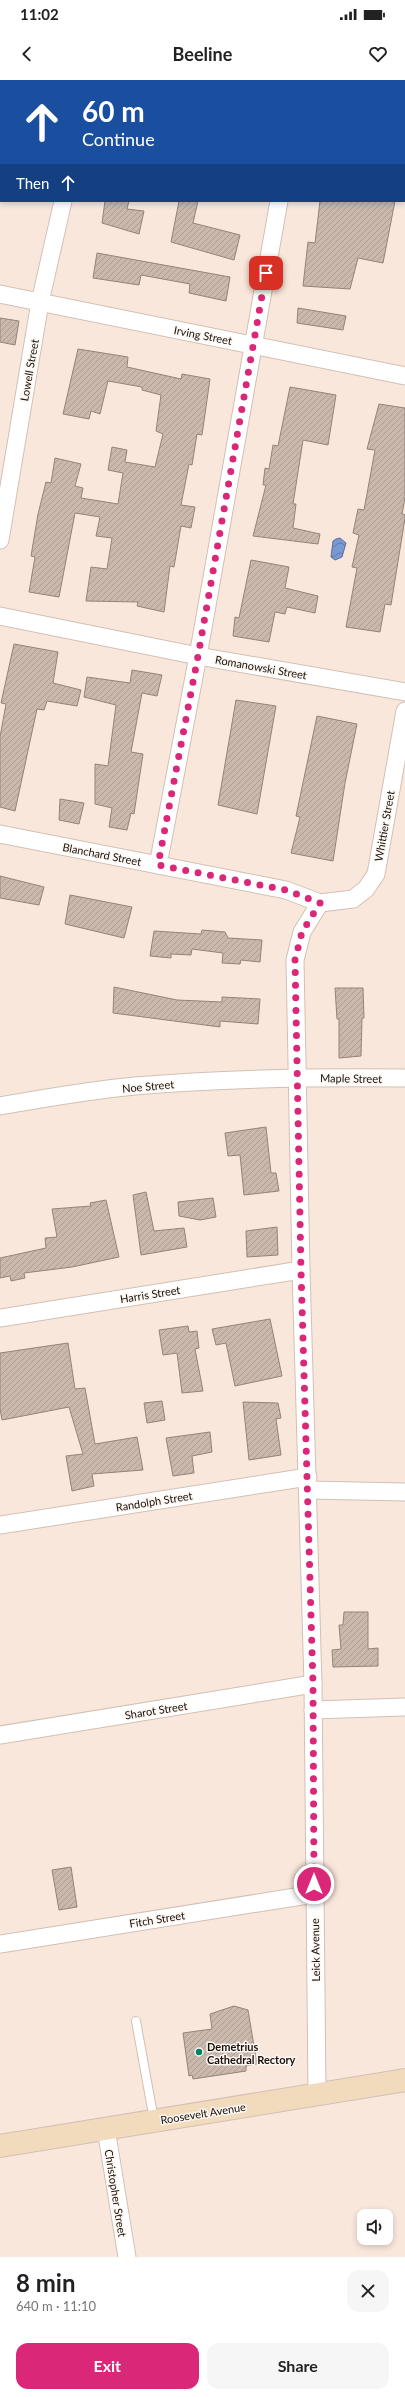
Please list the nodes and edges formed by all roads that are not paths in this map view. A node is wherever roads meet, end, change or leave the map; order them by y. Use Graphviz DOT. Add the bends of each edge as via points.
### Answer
graph roads {
  1 [pos="63,202"];
  2 [pos="279,202"];
  3 [pos="0,294"];
  4 [pos="40,302"];
  5 [pos="254,345"];
  6 [pos="405,376"];
  7 [pos="0,540"];
  8 [pos="0,616"];
  9 [pos="198,656"];
  10 [pos="405,692"];
  11 [pos="405,710"];
  12 [pos="0,834"];
  13 [pos="158,865"];
  14 [pos="320,903"];
  15 [pos="297,1077"];
  16 [pos="405,1078"];
  17 [pos="0,1106"];
  18 [pos="301,1270"];
  19 [pos="0,1318"];
  20 [pos="308,1484"];
  21 [pos="405,1492"];
  22 [pos="0,1525"];
  23 [pos="313,1684"];
  24 [pos="405,1707"];
  25 [pos="313,1710"];
  26 [pos="0,1735"];
  27 [pos="314,1894"];
  28 [pos="0,1944"];
  29 [pos="136,2021"];
  30 [pos="405,2080"];
  31 [pos="317,2094"];
  32 [pos="154,2121"];
  33 [pos="106,2129"];
  34 [pos="0,2146"];
  35 [pos="127,2257"];
  1 -- 4 [label="street, Lowell Street"];
  2 -- 5 [label="street"];
  3 -- 4 [label="street, Irving Street"];
  4 -- 5 [label="street, Irving Street"];
  4 -- 7 [label="street, Lowell Street"];
  5 -- 6 [label="street, Irving Street"];
  5 -- 9 [label="street"];
  8 -- 9 [label="street, Romanowski Street"];
  9 -- 10 [label="street, Romanowski Street"];
  9 -- 13 [label="street"];
  11 -- 14 [label="street, Whittier Street" via="376,874 366,889 354,899"];
  12 -- 13 [label="street, Blanchard Street"];
  13 -- 14 [label="street, Blanchard Street" via="286,890"];
  14 -- 15 [label="street" via="302,932 295,960"];
  15 -- 16 [label="street, Maple Street"];
  15 -- 17 [label="street, Noe Street" via="133,1086"];
  15 -- 18 [label="street"];
  18 -- 19 [label="street, Harris Street"];
  18 -- 20 [label="street"];
  20 -- 21 [label="street, Randolph Street"];
  20 -- 22 [label="street, Randolph Street"];
  20 -- 23 [label="street"];
  23 -- 25 [label="street, Leick Avenue"];
  23 -- 26 [label="street, Sharot Street"];
  24 -- 25 [label="street"];
  25 -- 27 [label="street, Leick Avenue"];
  27 -- 28 [label="street, Fitch Street"];
  27 -- 31 [label="street, Leick Avenue"];
  29 -- 32 [label="lane"];
  30 -- 31 [label="street, Roosevelt Avenue"];
  31 -- 32 [label="street, Roosevelt Avenue"];
  32 -- 33 [label="street, Roosevelt Avenue"];
  33 -- 34 [label="street, Roosevelt Avenue"];
  33 -- 35 [label="street, Christopher Street"];
}
